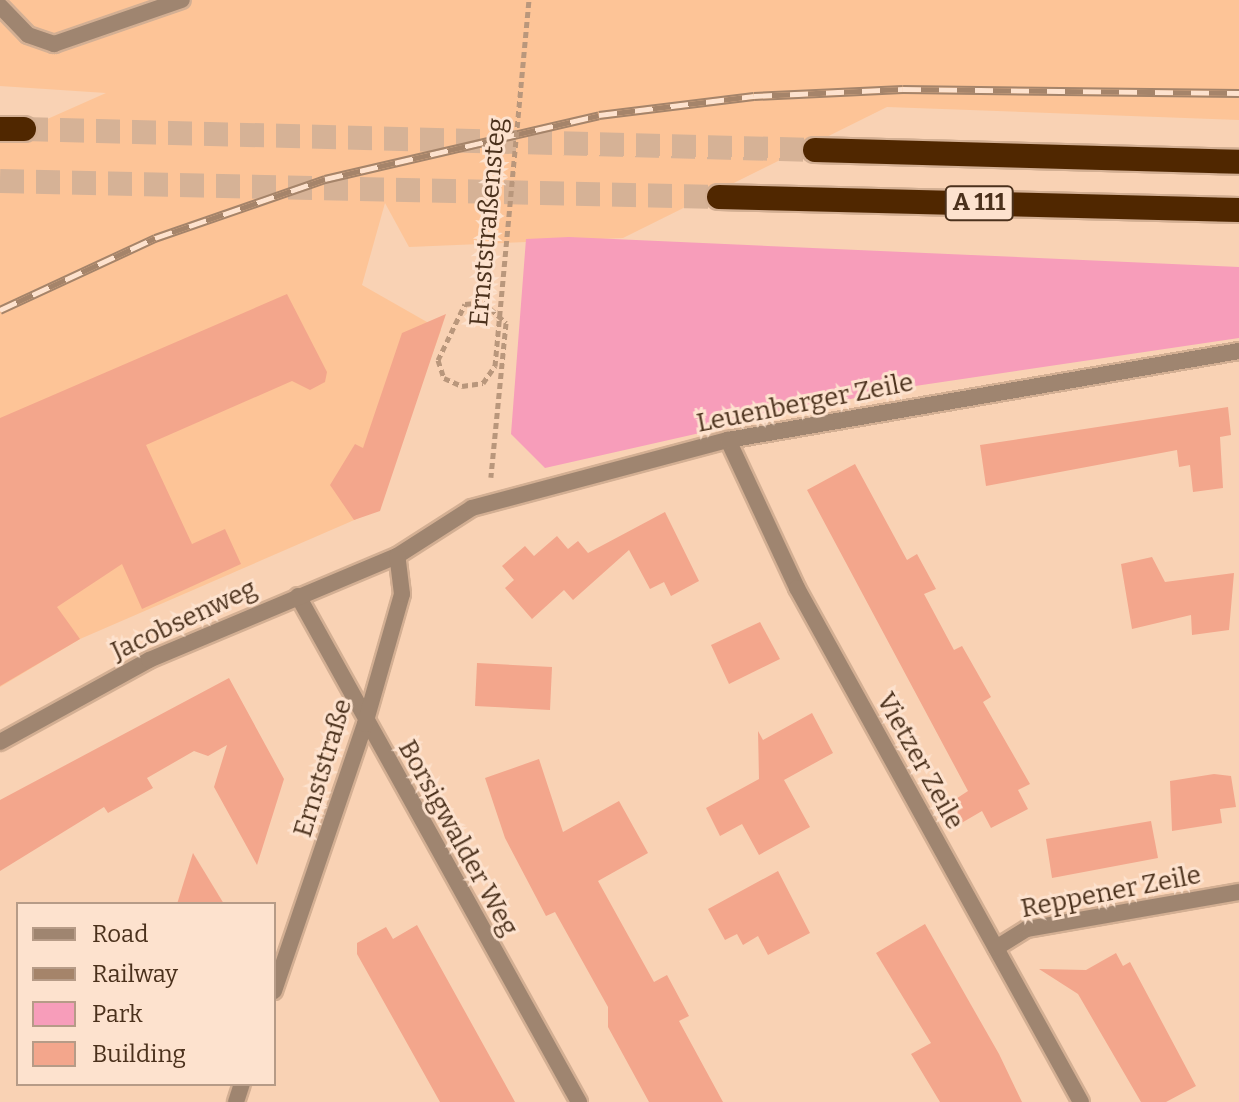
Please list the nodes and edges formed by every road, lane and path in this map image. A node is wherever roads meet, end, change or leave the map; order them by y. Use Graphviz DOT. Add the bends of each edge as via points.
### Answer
graph roads {
  1 [pos="182,0"];
  2 [pos="529,0"];
  3 [pos="0,6"];
  4 [pos="815,150"];
  5 [pos="1239,162"];
  6 [pos="719,197"];
  7 [pos="1239,210"];
  8 [pos="1239,351"];
  9 [pos="728,440"];
  10 [pos="491,477"];
  11 [pos="397,556"];
  12 [pos="298,596"];
  13 [pos="365,724"];
  14 [pos="0,742"];
  15 [pos="1239,892"];
  16 [pos="996,948"];
  17 [pos="276,985"];
  18 [pos="579,1102"];
  19 [pos="1081,1102"];
  1 -- 3 [label="street" via="54,44 28,35"];
  2 -- 10 [label="path, Ernststraßensteg, bridge" via="495,366 483,383 462,386 444,378 438,360 465,304 483,302 506,323"];
  4 -- 5 [label="highway, A 111"];
  6 -- 7 [label="highway, A 111"];
  8 -- 9 [label="street, Leuenberger Zeile"];
  9 -- 11 [label="street, Leuenberger Zeile" via="472,508"];
  9 -- 16 [label="street, Vietzer Zeile" via="797,588"];
  11 -- 12 [label="street, Jacobsenweg"];
  11 -- 13 [label="street, Ernststraße" via="402,594"];
  12 -- 13 [label="street, Borsigwalder Weg"];
  12 -- 14 [label="street, Jacobsenweg" via="149,660"];
  13 -- 17 [label="street, Ernststraße"];
  13 -- 18 [label="street, Borsigwalder Weg"];
  15 -- 16 [label="street, Reppener Zeile" via="1027,929"];
  16 -- 19 [label="street, Vietzer Zeile"];
}
